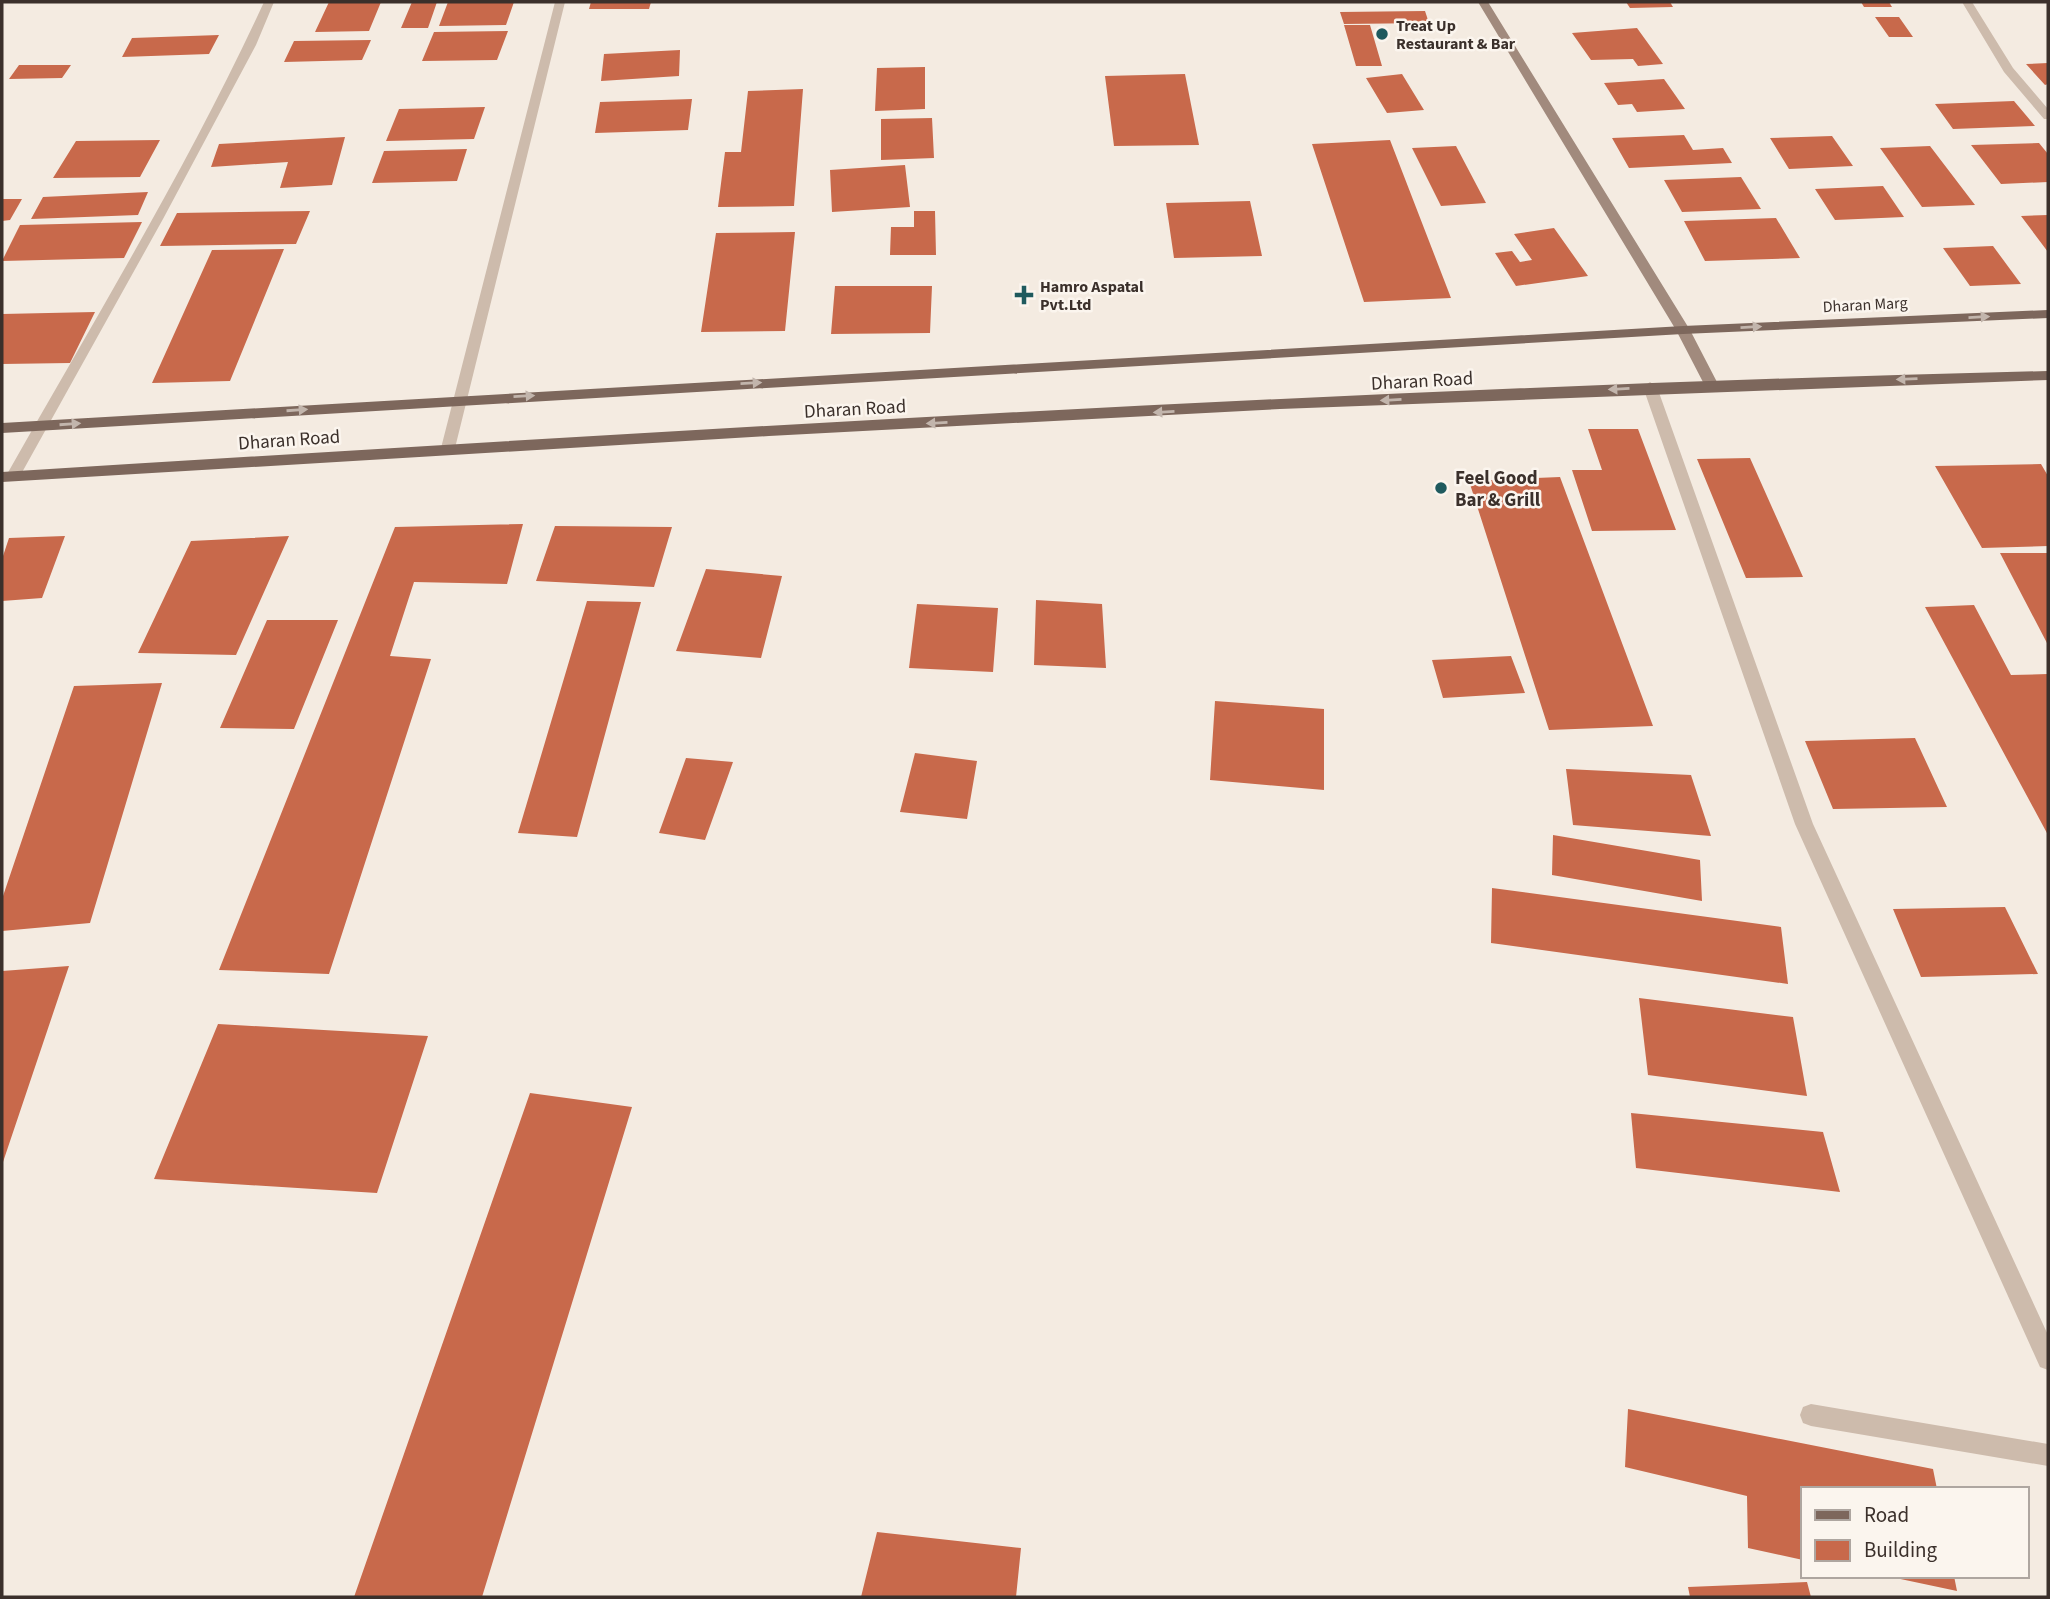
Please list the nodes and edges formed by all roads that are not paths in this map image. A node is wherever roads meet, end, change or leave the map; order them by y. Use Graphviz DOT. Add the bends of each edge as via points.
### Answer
graph roads {
  1 [pos="269,2"];
  2 [pos="560,2"];
  3 [pos="1483,2"];
  4 [pos="1967,2"];
  5 [pos="2048,116"];
  6 [pos="2048,314"];
  7 [pos="1683,330"];
  8 [pos="2048,375"];
  9 [pos="1711,384"];
  10 [pos="1650,387"];
  11 [pos="460,400"];
  12 [pos="41,426"];
  13 [pos="2,428"];
  14 [pos="447,448"];
  15 [pos="7,477"];
  16 [pos="2048,1359"];
  17 [pos="1811,1415"];
  18 [pos="2048,1455"];
  1 -- 12 [label="street" via="157,219"];
  2 -- 11 [label="street"];
  3 -- 7 [label="main road"];
  4 -- 5 [label="street" via="2008,70"];
  7 -- 6 [label="main road, Dharan Marg, one-way"];
  7 -- 9 [label="main road"];
  11 -- 7 [label="main road, Dharan Road, one-way"];
  8 -- 9 [label="main road, one-way"];
  9 -- 10 [label="main road, Dharan Road"];
  10 -- 14 [label="main road, Dharan Road, one-way"];
  10 -- 16 [label="street" via="1804,824"];
  12 -- 11 [label="main road, Dharan Road, one-way"];
  11 -- 14 [label="street"];
  12 -- 13 [label="main road, Dharan Road"];
  12 -- 15 [label="street"];
  14 -- 15 [label="main road, Dharan Road"];
  17 -- 18 [label="street"];
}
